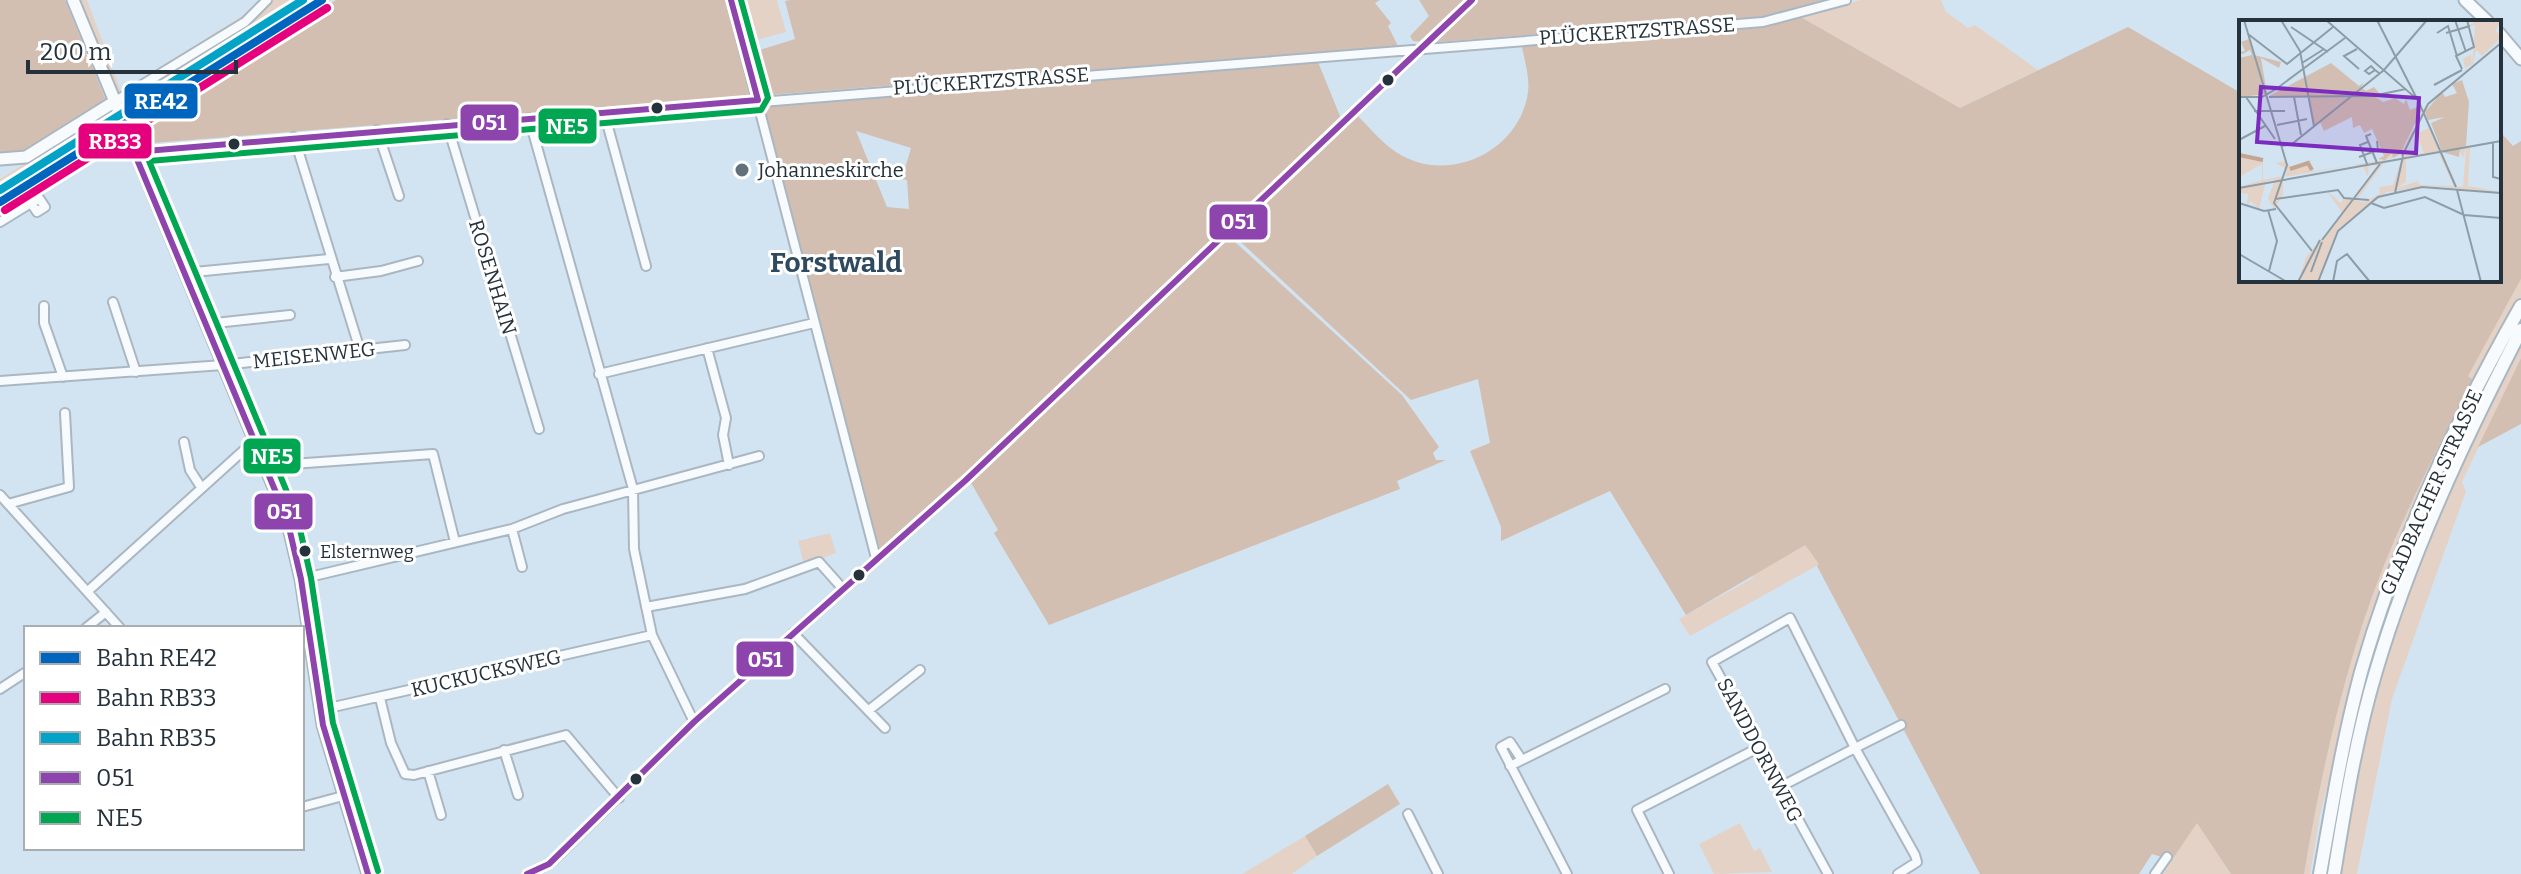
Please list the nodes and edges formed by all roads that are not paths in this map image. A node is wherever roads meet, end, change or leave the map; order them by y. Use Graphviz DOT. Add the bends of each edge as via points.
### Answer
graph roads {
  1 [pos="73,0"];
  2 [pos="267,0"];
  3 [pos="731,0"];
  4 [pos="1472,0"];
  5 [pos="1846,0"];
  6 [pos="2465,0"];
  7 [pos="2486,20"];
  8 [pos="2501,35"];
  9 [pos="1422,47"];
  10 [pos="2521,59"];
  11 [pos="758,100"];
  12 [pos="114,102"];
  13 [pos="604,112"];
  14 [pos="529,118"];
  15 [pos="447,124"];
  16 [pos="377,130"];
  17 [pos="294,137"];
  18 [pos="134,152"];
  19 [pos="0,159"];
  20 [pos="399,196"];
  21 [pos="31,203"];
  22 [pos="0,222"];
  23 [pos="329,259"];
  24 [pos="418,261"];
  25 [pos="646,266"];
  26 [pos="184,273"];
  27 [pos="335,277"];
  28 [pos="113,302"];
  29 [pos="44,306"];
  30 [pos="2521,306"];
  31 [pos="290,315"];
  32 [pos="814,323"];
  33 [pos="206,324"];
  34 [pos="2521,330"];
  35 [pos="405,345"];
  36 [pos="707,348"];
  37 [pos="360,350"];
  38 [pos="223,365"];
  39 [pos="136,372"];
  40 [pos="599,374"];
  41 [pos="63,377"];
  42 [pos="0,381"];
  43 [pos="65,413"];
  44 [pos="539,429"];
  45 [pos="254,441"];
  46 [pos="184,442"];
  47 [pos="759,456"];
  48 [pos="729,465"];
  49 [pos="264,466"];
  50 [pos="201,487"];
  51 [pos="633,489"];
  52 [pos="0,495"];
  53 [pos="8,504"];
  54 [pos="512,529"];
  55 [pos="455,542"];
  56 [pos="876,558"];
  57 [pos="522,567"];
  58 [pos="301,579"];
  59 [pos="843,589"];
  60 [pos="88,591"];
  61 [pos="646,607"];
  62 [pos="106,612"];
  63 [pos="88,626"];
  64 [pos="118,626"];
  65 [pos="793,633"];
  66 [pos="652,635"];
  67 [pos="920,670"];
  68 [pos="24,673"];
  69 [pos="0,689"];
  70 [pos="1665,689"];
  71 [pos="380,698"];
  72 [pos="320,710"];
  73 [pos="869,710"];
  74 [pos="694,722"];
  75 [pos="1901,725"];
  76 [pos="885,728"];
  77 [pos="1758,748"];
  78 [pos="1855,748"];
  79 [pos="504,750"];
  80 [pos="1522,760"];
  81 [pos="1510,766"];
  82 [pos="428,771"];
  83 [pos="1780,787"];
  84 [pos="518,795"];
  85 [pos="343,796"];
  86 [pos="619,798"];
  87 [pos="304,806"];
  88 [pos="1408,814"];
  89 [pos="441,815"];
  90 [pos="2167,857"];
  91 [pos="368,874"];
  92 [pos="527,874"];
  93 [pos="1438,874"];
  94 [pos="1567,874"];
  95 [pos="1669,874"];
  96 [pos="1828,874"];
  97 [pos="1898,874"];
  98 [pos="2155,874"];
  99 [pos="2320,874"];
  100 [pos="2334,874"];
  1 -- 12 [label="street"];
  2 -- 12 [label="street" via="245,22"];
  3 -- 11 [label="street"];
  4 -- 9 [label="street"];
  5 -- 9 [label="street, PLÜCKERTZSTRASSE" via="1763,22"];
  6 -- 7 [label="street"];
  8 -- 10 [label="street"];
  9 -- 11 [label="street, PLÜCKERTZSTRASSE"];
  9 -- 56 [label="street" via="966,480"];
  11 -- 13 [label="street, PLÜCKERTZSTRASSE"];
  11 -- 32 [label="street"];
  12 -- 18 [label="street"];
  12 -- 19 [label="street" via="26,157"];
  13 -- 14 [label="street, PLÜCKERTZSTRASSE"];
  13 -- 25 [label="street"];
  14 -- 15 [label="street, PLÜCKERTZSTRASSE"];
  14 -- 40 [label="street"];
  15 -- 16 [label="street, PLÜCKERTZSTRASSE"];
  15 -- 44 [label="street, ROSENHAIN"];
  16 -- 17 [label="street, PLÜCKERTZSTRASSE"];
  16 -- 20 [label="street"];
  17 -- 18 [label="street, PLÜCKERTZSTRASSE"];
  17 -- 23 [label="street"];
  18 -- 26 [label="street"];
  21 -- 22 [label="street"];
  23 -- 26 [label="street"];
  23 -- 27 [label="street"];
  24 -- 27 [label="street"];
  26 -- 33 [label="street"];
  27 -- 37 [label="street"];
  28 -- 39 [label="street"];
  29 -- 41 [label="street" via="44,323"];
  30 -- 99 [label="main road, GLADBACHER STRASSE" via="2455,429 2385,597 2341,753"];
  31 -- 33 [label="street"];
  32 -- 36 [label="street"];
  32 -- 56 [label="street"];
  33 -- 38 [label="street"];
  34 -- 100 [label="main road, GLADBACHER STRASSE" via="2468,434 2398,602 2360,735"];
  35 -- 37 [label="street, MEISENWEG"];
  36 -- 40 [label="street"];
  36 -- 48 [label="street" via="726,418 723,435"];
  37 -- 38 [label="street, MEISENWEG"];
  38 -- 39 [label="street, MEISENWEG"];
  38 -- 45 [label="street"];
  39 -- 41 [label="street, MEISENWEG"];
  40 -- 51 [label="street"];
  41 -- 42 [label="street, MEISENWEG"];
  43 -- 53 [label="street" via="69,487"];
  45 -- 49 [label="street"];
  45 -- 50 [label="street"];
  46 -- 50 [label="street" via="190,470"];
  47 -- 48 [label="street"];
  48 -- 51 [label="street"];
  49 -- 55 [label="street" via="433,454"];
  49 -- 58 [label="street" via="287,519"];
  50 -- 60 [label="street"];
  51 -- 54 [label="street"];
  51 -- 61 [label="street" via="634,549"];
  52 -- 53 [label="street"];
  53 -- 60 [label="street"];
  54 -- 55 [label="street"];
  54 -- 57 [label="street"];
  55 -- 58 [label="street"];
  56 -- 59 [label="street"];
  58 -- 72 [label="street"];
  59 -- 61 [label="street" via="819,562 745,589"];
  59 -- 65 [label="street"];
  60 -- 62 [label="street"];
  61 -- 66 [label="street"];
  62 -- 63 [label="street"];
  62 -- 64 [label="street"];
  65 -- 73 [label="street"];
  65 -- 74 [label="street"];
  66 -- 71 [label="street, KUCKUCKSWEG"];
  66 -- 74 [label="street"];
  67 -- 73 [label="street"];
  68 -- 69 [label="street"];
  70 -- 80 [label="street"];
  71 -- 72 [label="street, KUCKUCKSWEG"];
  71 -- 82 [label="street" via="400,768 405,774"];
  72 -- 85 [label="street"];
  73 -- 76 [label="street"];
  74 -- 86 [label="street"];
  75 -- 78 [label="street"];
  77 -- 78 [label="street, SANDDORNWEG" via="1712,662 1790,618"];
  77 -- 83 [label="street, SANDDORNWEG"];
  77 -- 95 [label="street" via="1637,810"];
  78 -- 83 [label="street"];
  78 -- 97 [label="street" via="1915,855 1917,862"];
  79 -- 82 [label="street"];
  79 -- 84 [label="street"];
  79 -- 86 [label="street" via="566,735"];
  80 -- 81 [label="street"];
  80 -- 81 [label="street" via="1510,742 1501,747"];
  81 -- 94 [label="street"];
  82 -- 89 [label="street"];
  83 -- 96 [label="street, SANDDORNWEG"];
  85 -- 87 [label="street"];
  85 -- 91 [label="street"];
  86 -- 92 [label="street" via="549,864"];
  88 -- 93 [label="street"];
  90 -- 98 [label="street"];
}
